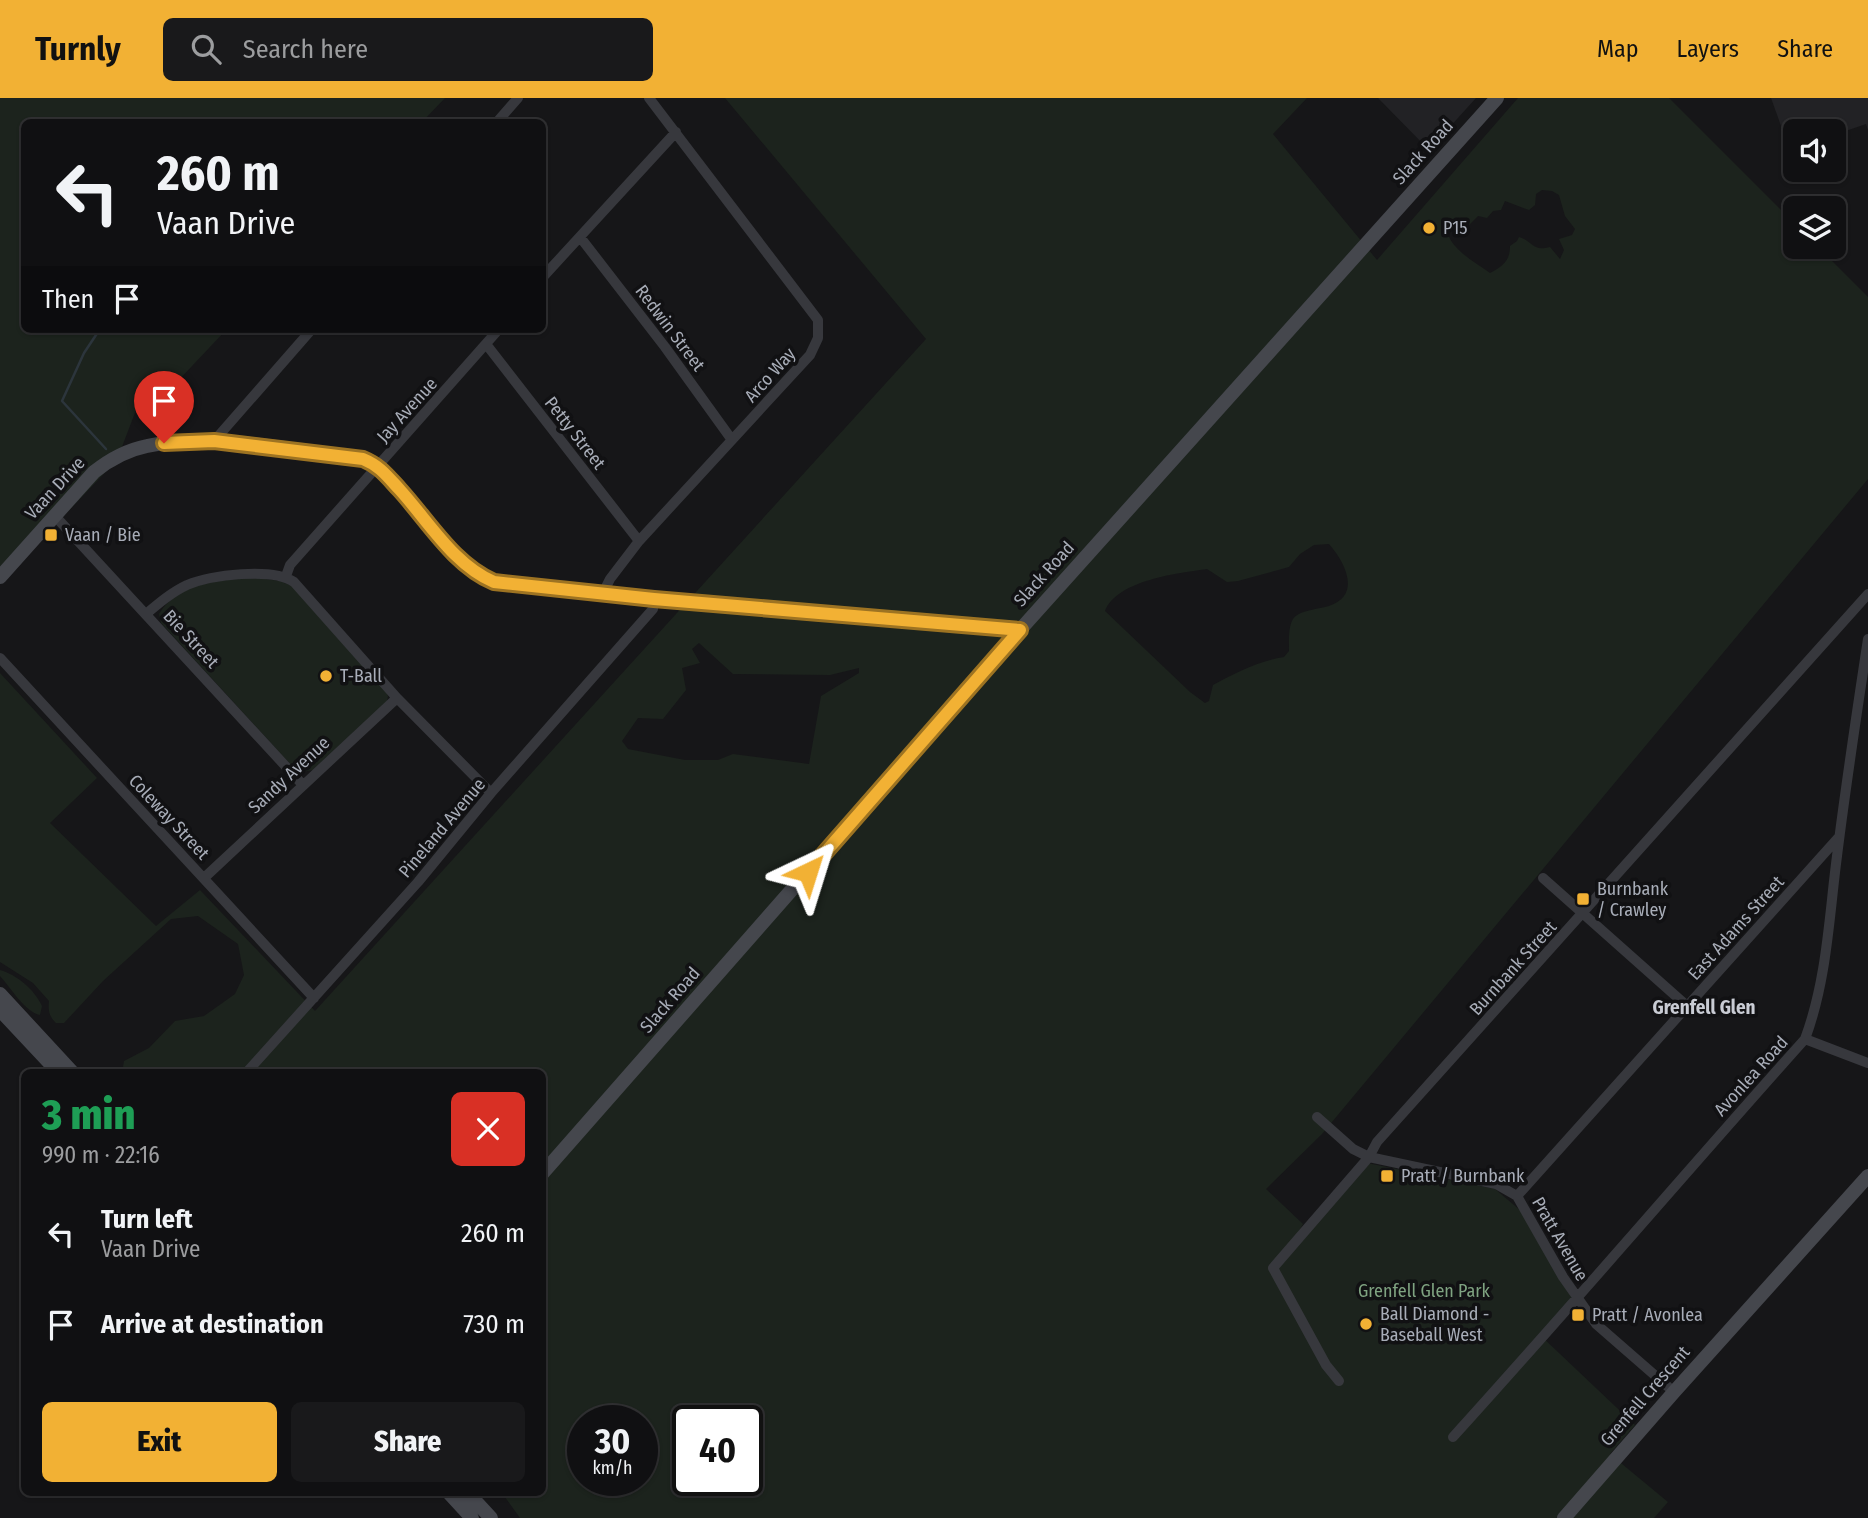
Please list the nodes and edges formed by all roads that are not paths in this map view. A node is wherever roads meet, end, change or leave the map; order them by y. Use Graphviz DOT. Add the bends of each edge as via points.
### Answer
graph roads {
  1 [pos="518,98"];
  2 [pos="649,98"];
  3 [pos="1497,98"];
  4 [pos="500,119"];
  5 [pos="676,132"];
  6 [pos="580,237"];
  7 [pos="546,274"];
  8 [pos="308,333"];
  9 [pos="496,333"];
  10 [pos="486,344"];
  11 [pos="732,440"];
  12 [pos="214,441"];
  13 [pos="378,465"];
  14 [pos="55,516"];
  15 [pos="639,541"];
  16 [pos="286,576"];
  17 [pos="0,577"];
  18 [pos="603,593"];
  19 [pos="1868,594"];
  20 [pos="654,599"];
  21 [pos="146,614"];
  22 [pos="1020,630"];
  23 [pos="1868,639"];
  24 [pos="0,658"];
  25 [pos="397,698"];
  26 [pos="303,783"];
  27 [pos="491,793"];
  28 [pos="1839,838"];
  29 [pos="204,877"];
  30 [pos="1543,878"];
  31 [pos="1582,915"];
  32 [pos="0,994"];
  33 [pos="314,998"];
  34 [pos="1686,1006"];
  35 [pos="0,1010"];
  36 [pos="1805,1039"];
  37 [pos="1868,1063"];
  38 [pos="55,1069"];
  39 [pos="69,1069"];
  40 [pos="250,1069"];
  41 [pos="1317,1117"];
  42 [pos="1369,1157"];
  43 [pos="546,1169"];
  44 [pos="1868,1176"];
  45 [pos="1517,1196"];
  46 [pos="1577,1298"];
  47 [pos="1339,1381"];
  48 [pos="1674,1392"];
  49 [pos="1453,1437"];
  50 [pos="452,1496"];
  51 [pos="471,1496"];
  52 [pos="472,1518"];
  53 [pos="491,1518"];
  54 [pos="1564,1518"];
  1 -- 4 [label="street"];
  2 -- 5 [label="street, Arco Way"];
  3 -- 22 [label="street, Slack Road"];
  5 -- 6 [label="street"];
  5 -- 11 [label="street, Arco Way" via="818,320 818,338 810,355"];
  6 -- 7 [label="street"];
  6 -- 11 [label="street, Redwin Street"];
  8 -- 12 [label="street"];
  9 -- 10 [label="street, Jay Avenue"];
  10 -- 13 [label="street, Jay Avenue"];
  10 -- 15 [label="street, Petty Street"];
  11 -- 15 [label="street, Arco Way"];
  12 -- 13 [label="street, Vaan Drive" via="363,459"];
  12 -- 14 [label="street, Vaan Drive" via="145,446 109,460"];
  13 -- 16 [label="street, Jay Avenue" via="290,565"];
  13 -- 18 [label="street" via="477,575 494,582"];
  14 -- 17 [label="street, Vaan Drive"];
  14 -- 21 [label="street, Bie Street"];
  15 -- 18 [label="street, Arco Way"];
  16 -- 21 [label="street" via="259,574 199,581"];
  16 -- 25 [label="street"];
  18 -- 20 [label="street"];
  19 -- 31 [label="street, Burnbank Street"];
  20 -- 22 [label="street"];
  20 -- 27 [label="street, Pineland Avenue" via="653,609"];
  21 -- 26 [label="street, Bie Street"];
  22 -- 43 [label="street, Slack Road"];
  23 -- 28 [label="street, Avonlea Road"];
  24 -- 29 [label="street, Coleway Street"];
  25 -- 26 [label="street, Sandy Avenue"];
  25 -- 27 [label="street"];
  26 -- 29 [label="street, Sandy Avenue"];
  27 -- 33 [label="street, Pineland Avenue"];
  28 -- 34 [label="street, East Adams Street"];
  28 -- 36 [label="street, Avonlea Road" via="1827,947"];
  29 -- 33 [label="street, Coleway Street"];
  30 -- 31 [label="street"];
  31 -- 34 [label="street"];
  31 -- 42 [label="street, Burnbank Street" via="1377,1142"];
  32 -- 39 [label="street"];
  33 -- 40 [label="street, Pineland Avenue"];
  34 -- 45 [label="street, East Adams Street"];
  35 -- 38 [label="street"];
  36 -- 37 [label="street"];
  36 -- 46 [label="street, Avonlea Road"];
  41 -- 42 [label="street, Pratt Avenue"];
  42 -- 45 [label="street, Pratt Avenue" via="1496,1184"];
  42 -- 47 [label="street, Burnbank Street" via="1273,1268"];
  44 -- 48 [label="street, Grenfell Crescent"];
  45 -- 46 [label="street, Pratt Avenue"];
  46 -- 48 [label="street, Pratt Avenue" via="1597,1324"];
  46 -- 49 [label="street, Avonlea Road"];
  48 -- 54 [label="street, Grenfell Crescent"];
  50 -- 52 [label="street"];
  51 -- 53 [label="street"];
}
